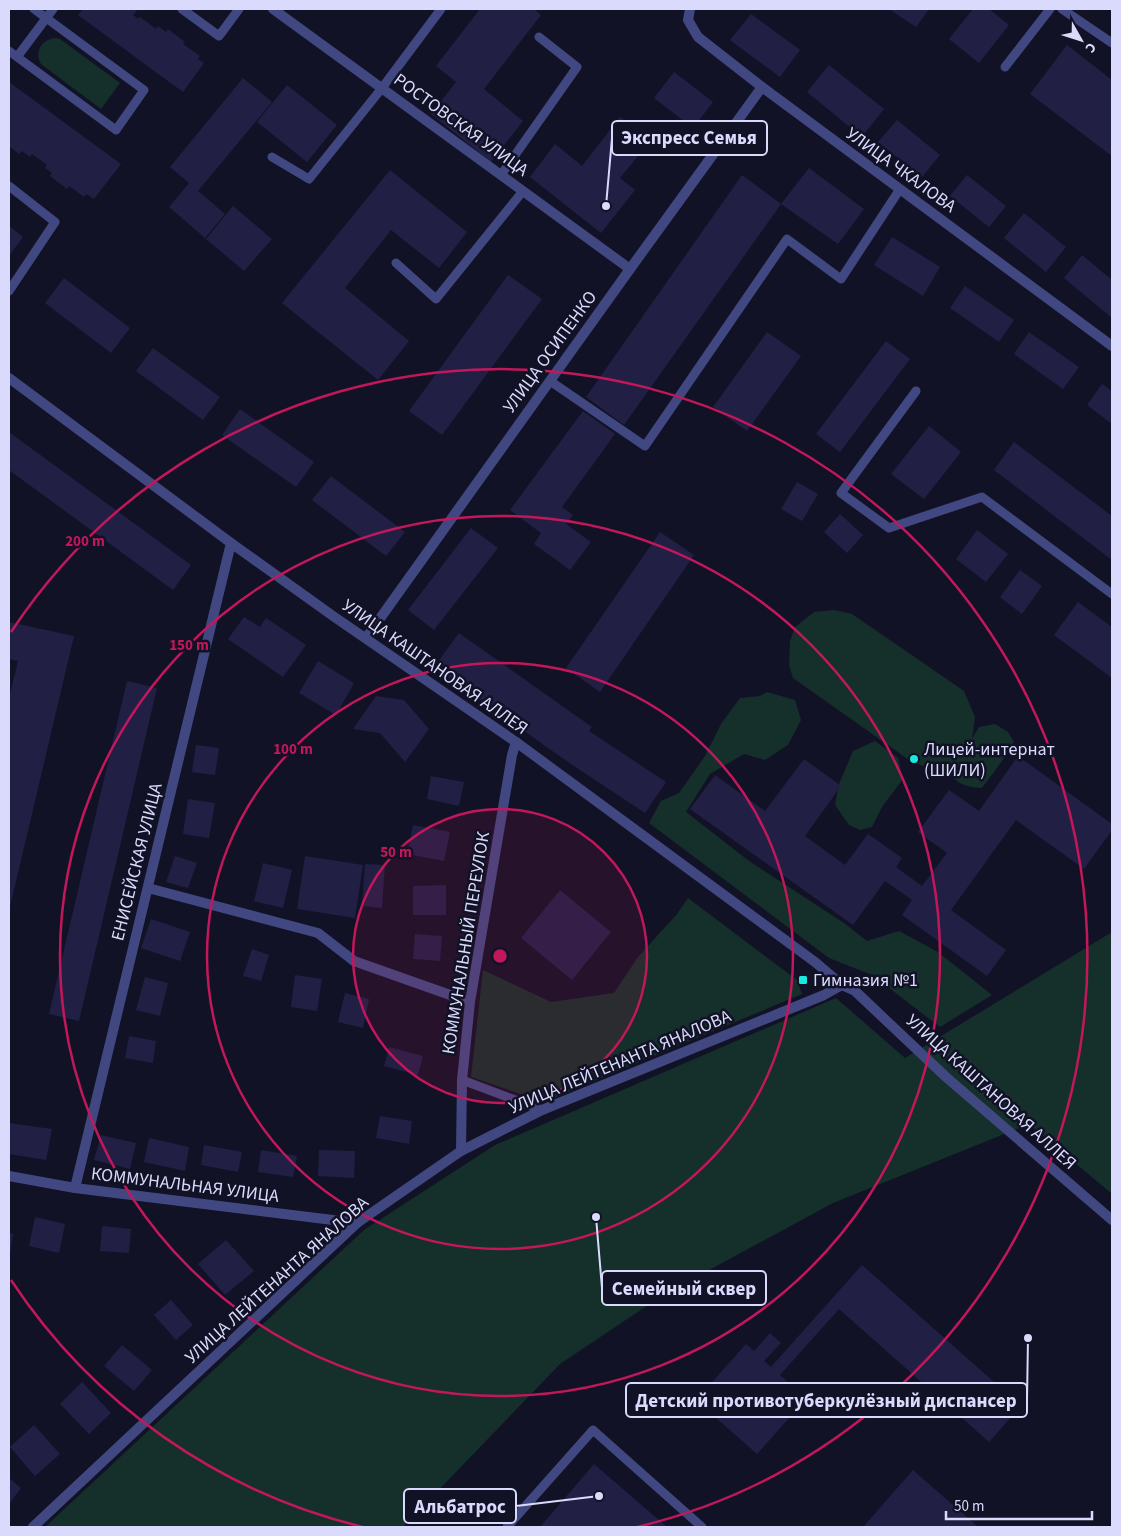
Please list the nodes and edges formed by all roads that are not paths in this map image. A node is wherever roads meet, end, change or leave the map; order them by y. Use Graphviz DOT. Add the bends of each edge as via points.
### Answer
graph roads {
  1 [pos="34,9"];
  2 [pos="53,9"];
  3 [pos="182,9"];
  4 [pos="239,9"];
  5 [pos="273,9"];
  6 [pos="441,9"];
  7 [pos="690,9"];
  8 [pos="1050,9"];
  9 [pos="1062,9"];
  10 [pos="46,18"];
  11 [pos="539,37"];
  12 [pos="1112,43"];
  13 [pos="9,51"];
  14 [pos="17,57"];
  15 [pos="1005,67"];
  16 [pos="762,87"];
  17 [pos="382,88"];
  18 [pos="272,157"];
  19 [pos="501,175"];
  20 [pos="9,186"];
  21 [pos="900,189"];
  22 [pos="523,191"];
  23 [pos="396,263"];
  24 [pos="630,268"];
  25 [pos="9,291"];
  26 [pos="1112,346"];
  27 [pos="9,378"];
  28 [pos="550,380"];
  29 [pos="916,391"];
  30 [pos="231,543"];
  31 [pos="1112,594"];
  32 [pos="366,638"];
  33 [pos="516,742"];
  34 [pos="148,888"];
  35 [pos="845,986"];
  36 [pos="470,1002"];
  37 [pos="462,1080"];
  38 [pos="542,1110"];
  39 [pos="460,1151"];
  40 [pos="9,1176"];
  41 [pos="75,1188"];
  42 [pos="1112,1220"];
  43 [pos="357,1223"];
  44 [pos="33,1527"];
  45 [pos="506,1527"];
  46 [pos="702,1527"];
  1 -- 10 [label="lane"];
  2 -- 10 [label="lane"];
  3 -- 4 [label="lane" via="219,36"];
  5 -- 17 [label="street, РОСТОВСКАЯ УЛИЦА"];
  6 -- 17 [label="lane"];
  7 -- 16 [label="street, УЛИЦА ЧКАЛОВА" via="688,20 698,37"];
  8 -- 15 [label="lane"];
  9 -- 12 [label="lane"];
  10 -- 14 [label="lane"];
  10 -- 14 [label="lane" via="144,90 116,130"];
  11 -- 19 [label="lane" via="577,67"];
  13 -- 14 [label="lane"];
  16 -- 21 [label="street, УЛИЦА ЧКАЛОВА"];
  16 -- 24 [label="street, УЛИЦА ОСИПЕНКО"];
  17 -- 18 [label="lane" via="309,179"];
  17 -- 19 [label="street, РОСТОВСКАЯ УЛИЦА"];
  19 -- 22 [label="street, РОСТОВСКАЯ УЛИЦА"];
  20 -- 25 [label="lane" via="55,222"];
  21 -- 26 [label="street, УЛИЦА ЧКАЛОВА"];
  21 -- 28 [label="lane" via="841,279 788,239 645,446"];
  22 -- 23 [label="lane" via="436,299"];
  22 -- 24 [label="street, РОСТОВСКАЯ УЛИЦА"];
  24 -- 28 [label="street, УЛИЦА ОСИПЕНКО"];
  27 -- 30 [label="street, УЛИЦА КАШТАНОВАЯ АЛЛЕЯ"];
  28 -- 32 [label="street, УЛИЦА ОСИПЕНКО"];
  29 -- 31 [label="lane" via="841,493 889,528 982,497"];
  30 -- 32 [label="street, УЛИЦА КАШТАНОВАЯ АЛЛЕЯ"];
  30 -- 34 [label="street, ЕНИСЕЙСКАЯ УЛИЦА"];
  32 -- 33 [label="street, УЛИЦА КАШТАНОВАЯ АЛЛЕЯ"];
  33 -- 35 [label="street, УЛИЦА КАШТАНОВАЯ АЛЛЕЯ"];
  33 -- 36 [label="street, КОММУНАЛЬНЫЙ ПЕРЕУЛОК"];
  34 -- 36 [label="street" via="318,932 354,961"];
  34 -- 41 [label="street, ЕНИСЕЙСКАЯ УЛИЦА"];
  35 -- 38 [label="street, УЛИЦА ЛЕЙТЕНАНТА ЯНАЛОВА"];
  35 -- 42 [label="street, УЛИЦА КАШТАНОВАЯ АЛЛЕЯ" via="855,991 946,1077"];
  36 -- 37 [label="street, КОММУНАЛЬНЫЙ ПЕРЕУЛОК"];
  37 -- 38 [label="lane"];
  37 -- 39 [label="street, КОММУНАЛЬНЫЙ ПЕРЕУЛОК"];
  38 -- 39 [label="street, УЛИЦА ЛЕЙТЕНАНТА ЯНАЛОВА"];
  39 -- 43 [label="street, УЛИЦА ЛЕЙТЕНАНТА ЯНАЛОВА"];
  40 -- 41 [label="street, КОММУНАЛЬНАЯ УЛИЦА"];
  41 -- 43 [label="street, КОММУНАЛЬНАЯ УЛИЦА"];
  43 -- 44 [label="street, УЛИЦА ЛЕЙТЕНАНТА ЯНАЛОВА"];
  45 -- 46 [label="lane" via="593,1430"];
}
